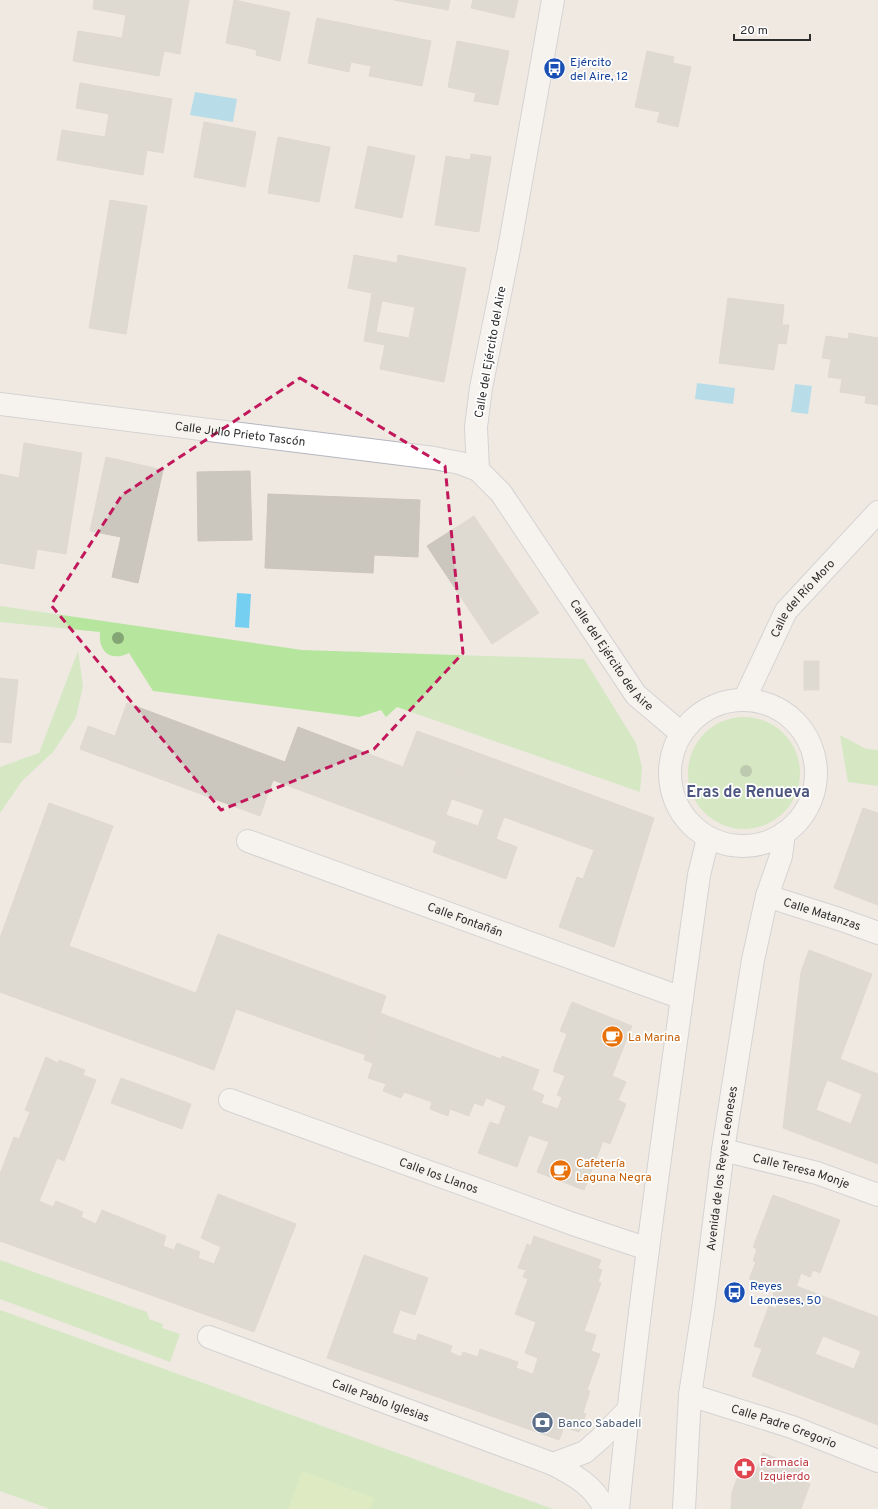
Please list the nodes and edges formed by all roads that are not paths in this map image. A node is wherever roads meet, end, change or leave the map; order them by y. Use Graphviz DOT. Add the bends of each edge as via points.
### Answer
graph roads {
  1 [pos="553,0"];
  2 [pos="0,404"];
  3 [pos="478,470"];
  4 [pos="878,512"];
  5 [pos="745,698"];
  6 [pos="682,732"];
  7 [pos="784,833"];
  8 [pos="708,838"];
  9 [pos="248,841"];
  10 [pos="767,896"];
  11 [pos="878,933"];
  12 [pos="682,998"];
  13 [pos="230,1100"];
  14 [pos="723,1150"];
  15 [pos="878,1195"];
  16 [pos="648,1249"];
  17 [pos="209,1337"];
  18 [pos="690,1395"];
  19 [pos="628,1410"];
  20 [pos="878,1461"];
  21 [pos="553,1464"];
  22 [pos="605,1509"];
  23 [pos="618,1509"];
  24 [pos="684,1509"];
  1 -- 3 [label="street, Calle del Ejército del Aire" via="509,249 481,388 476,427"];
  2 -- 3 [label="street, Calle Julio Prieto Tascón" via="434,458 460,463"];
  3 -- 6 [label="street, Calle del Ejército del Aire" via="501,493 636,695"];
  4 -- 5 [label="street, Calle del Río Moro" via="786,611"];
  5 -- 6 [label="street" via="722,703 703,712"];
  5 -- 7 [label="street" via="774,704 786,712 796,721 810,744 816,768 816,795 802,817"];
  6 -- 8 [label="street" via="671,763 669,785 677,806 688,824"];
  7 -- 8 [label="street" via="763,843 744,846"];
  7 -- 10 [label="street, Avenida de los Reyes Leoneses" via="781,856"];
  8 -- 12 [label="street" via="699,875"];
  9 -- 12 [label="street, Calle Fontañán"];
  10 -- 11 [label="street, Calle Matanzas"];
  10 -- 14 [label="street, Avenida de los Reyes Leoneses" via="753,960"];
  12 -- 16 [label="street"];
  13 -- 16 [label="street, Calle los Llanos"];
  14 -- 15 [label="street, Calle Teresa Monje" via="817,1173"];
  14 -- 18 [label="street, Avenida de los Reyes Leoneses"];
  16 -- 19 [label="street"];
  17 -- 21 [label="street, Calle Pablo Iglesias"];
  18 -- 20 [label="street, Calle Padre Gregorio" via="792,1427"];
  18 -- 24 [label="street, Avenida de los Reyes Leoneses"];
  19 -- 21 [label="street" via="585,1452"];
  19 -- 23 [label="street"];
  21 -- 22 [label="street, Calle Pablo Iglesias" via="581,1479 597,1495"];
}
